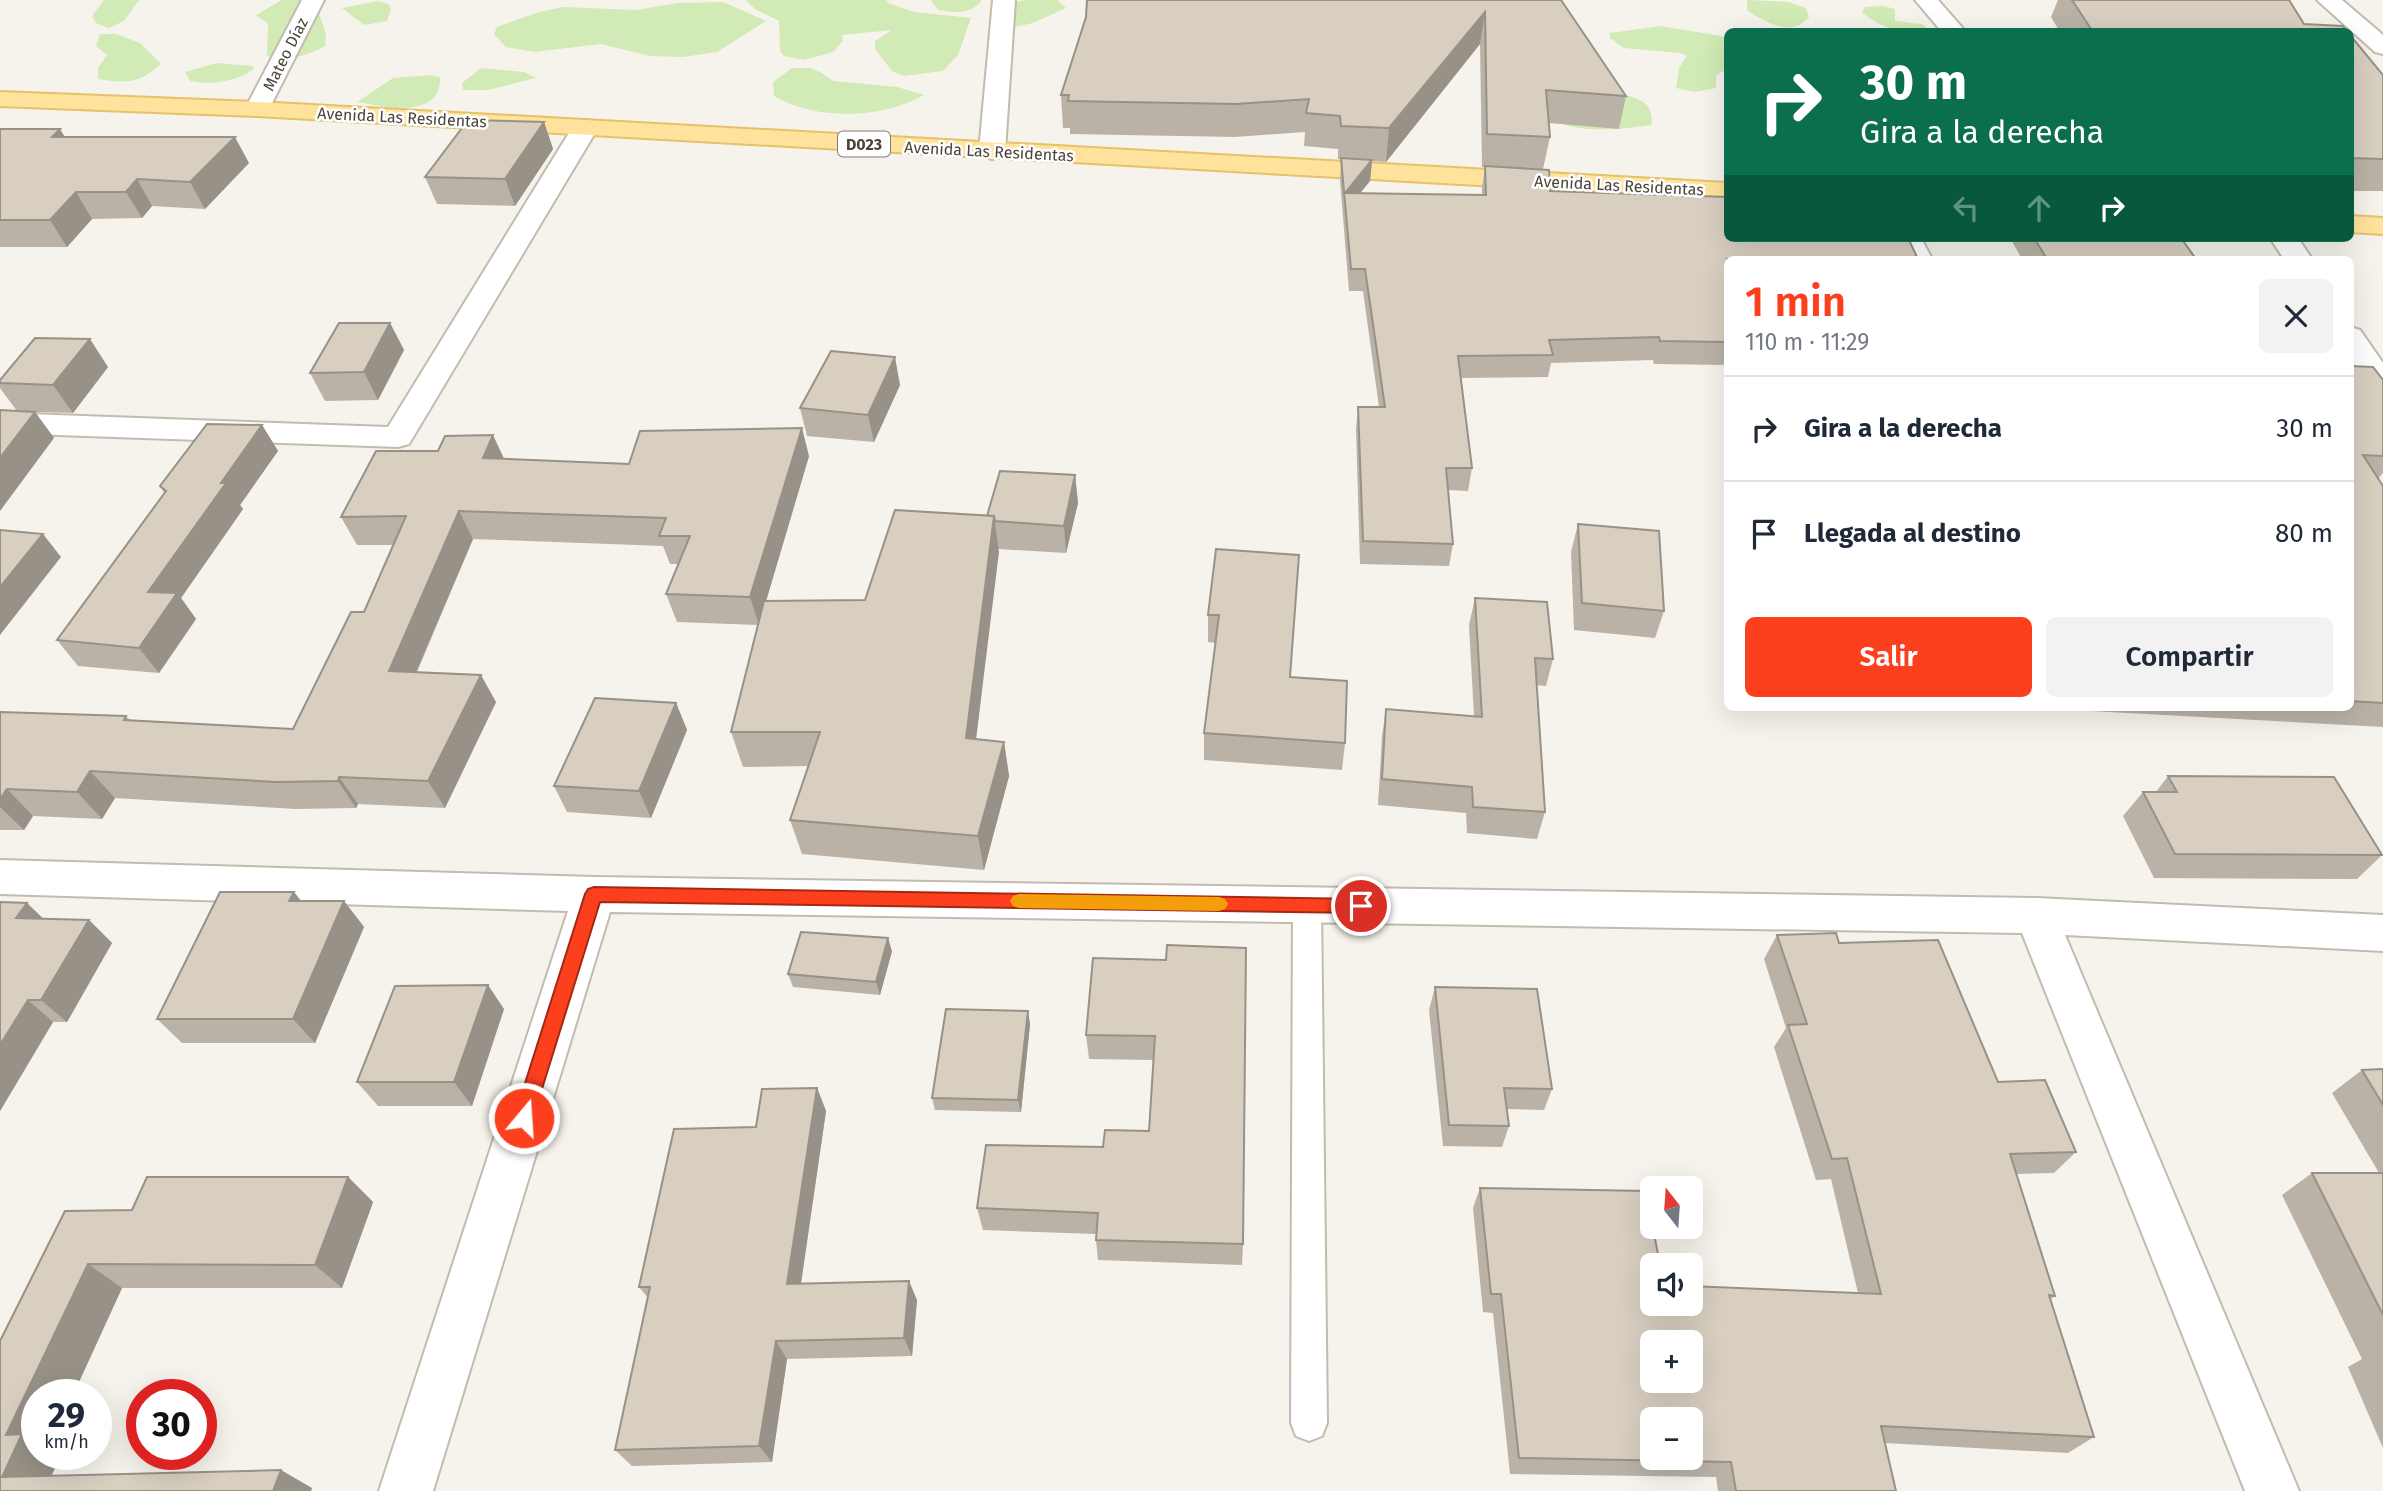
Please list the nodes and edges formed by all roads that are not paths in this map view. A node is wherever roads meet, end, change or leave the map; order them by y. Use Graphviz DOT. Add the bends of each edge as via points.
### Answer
graph roads {
  1 [pos="313,0"];
  2 [pos="1004,0"];
  3 [pos="1926,0"];
  4 [pos="2328,0"];
  5 [pos="1951,28"];
  6 [pos="2383,47"];
  7 [pos="0,99"];
  8 [pos="257,108"];
  9 [pos="585,128"];
  10 [pos="992,151"];
  11 [pos="1724,191"];
  12 [pos="2354,224"];
  13 [pos="2383,226"];
  14 [pos="2354,342"];
  15 [pos="2383,384"];
  16 [pos="0,423"];
  17 [pos="0,877"];
  18 [pos="594,894"];
  19 [pos="1307,905"];
  20 [pos="2036,916"];
  21 [pos="2383,933"];
  22 [pos="1309,1423"];
  23 [pos="406,1491"];
  24 [pos="2272,1491"];
  1 -- 8 [label="street, Mateo Díaz"];
  2 -- 10 [label="street"];
  3 -- 5 [label="street"];
  4 -- 6 [label="street"];
  7 -- 8 [label="main road, Avenida Las Residentas / D023"];
  8 -- 9 [label="main road, Avenida Las Residentas / D023"];
  9 -- 10 [label="main road, Avenida Las Residentas / D023"];
  9 -- 16 [label="street" via="398,438"];
  10 -- 11 [label="main road, Avenida Las Residentas / D023"];
  12 -- 13 [label="main road"];
  14 -- 15 [label="street"];
  17 -- 18 [label="street"];
  18 -- 19 [label="street"];
  18 -- 23 [label="street"];
  19 -- 20 [label="street"];
  19 -- 22 [label="lane"];
  20 -- 21 [label="street"];
  20 -- 24 [label="street"];
}
